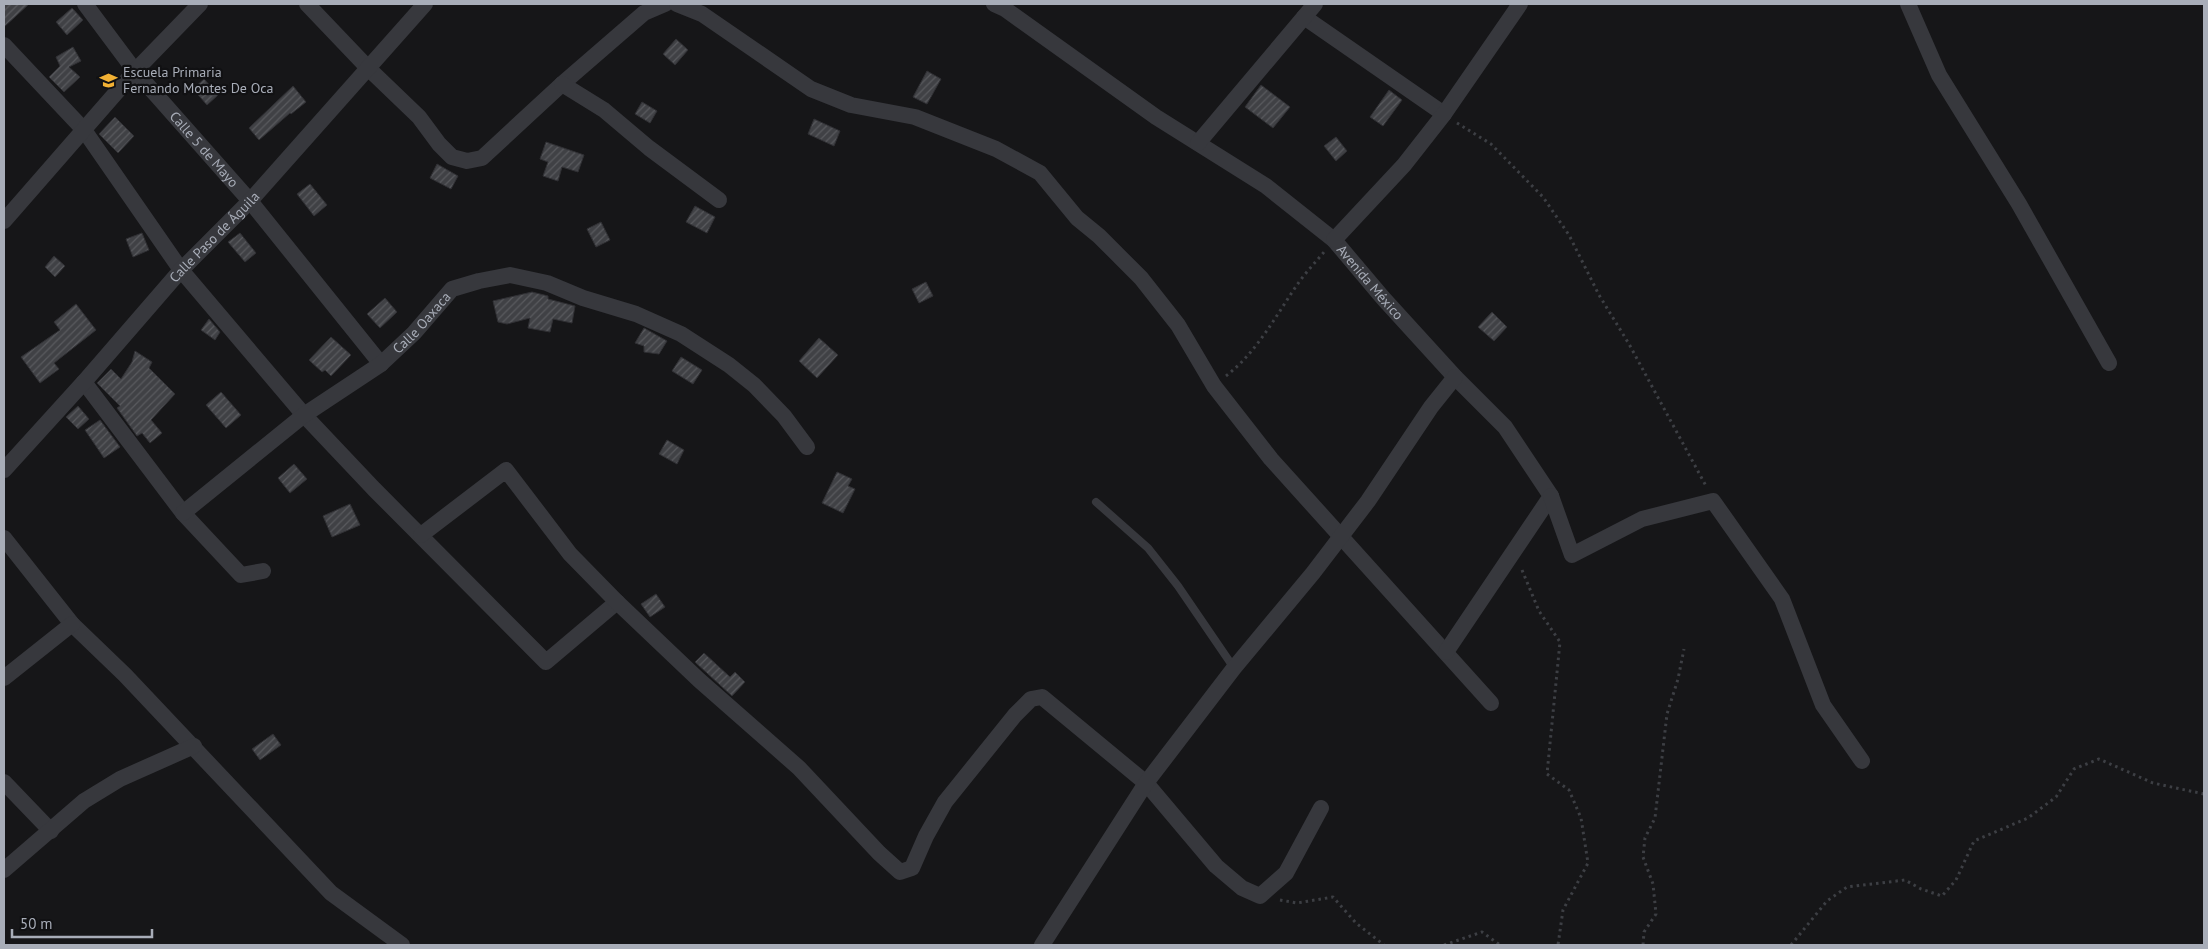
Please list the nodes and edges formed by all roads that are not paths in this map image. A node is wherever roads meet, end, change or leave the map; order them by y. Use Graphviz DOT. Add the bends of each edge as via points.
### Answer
graph roads {
  1 [pos="85,4"];
  2 [pos="200,4"];
  3 [pos="307,4"];
  4 [pos="425,4"];
  5 [pos="665,4"];
  6 [pos="677,4"];
  7 [pos="994,4"];
  8 [pos="1315,4"];
  9 [pos="1520,4"];
  10 [pos="1908,4"];
  11 [pos="1304,17"];
  12 [pos="4,45"];
  13 [pos="369,69"];
  14 [pos="134,72"];
  15 [pos="562,84"];
  16 [pos="1444,114"];
  17 [pos="84,130"];
  18 [pos="1198,143"];
  19 [pos="719,200"];
  20 [pos="250,201"];
  21 [pos="4,221"];
  22 [pos="1334,240"];
  23 [pos="182,270"];
  24 [pos="2109,363"];
  25 [pos="381,364"];
  26 [pos="1455,377"];
  27 [pos="84,382"];
  28 [pos="304,415"];
  29 [pos="807,446"];
  30 [pos="4,470"];
  31 [pos="1551,496"];
  32 [pos="1096,502"];
  33 [pos="183,513"];
  34 [pos="421,535"];
  35 [pos="1340,536"];
  36 [pos="4,538"];
  37 [pos="264,571"];
  38 [pos="616,602"];
  39 [pos="72,624"];
  40 [pos="1446,652"];
  41 [pos="1234,668"];
  42 [pos="4,678"];
  43 [pos="1492,703"];
  44 [pos="194,746"];
  45 [pos="1862,761"];
  46 [pos="4,782"];
  47 [pos="1146,783"];
  48 [pos="1321,808"];
  49 [pos="51,831"];
  50 [pos="4,870"];
  51 [pos="402,945"];
  52 [pos="1042,945"];
  1 -- 14 [label="street, Calle 5 de Mayo"];
  2 -- 14 [label="street"];
  3 -- 13 [label="street"];
  4 -- 13 [label="street, Calle Paso de Águila"];
  5 -- 15 [label="street" via="644,13"];
  6 -- 35 [label="street" via="702,14 811,89 851,105 915,117 996,149 1040,173 1077,218 1141,278 1178,325 1214,386 1271,459"];
  7 -- 18 [label="street, Avenida México"];
  8 -- 11 [label="street"];
  9 -- 16 [label="street"];
  10 -- 24 [label="street" via="1939,75 2019,204"];
  11 -- 16 [label="street"];
  11 -- 18 [label="street"];
  12 -- 17 [label="street"];
  13 -- 15 [label="street" via="419,117 452,157 467,161 482,158"];
  13 -- 20 [label="street, Calle Paso de Águila"];
  14 -- 17 [label="street"];
  14 -- 20 [label="street, Calle 5 de Mayo"];
  15 -- 19 [label="street" via="604,110"];
  16 -- 22 [label="street" via="1404,165"];
  17 -- 21 [label="street"];
  17 -- 23 [label="street"];
  18 -- 22 [label="street, Avenida México" via="1266,186"];
  20 -- 23 [label="street, Calle Paso de Águila"];
  20 -- 25 [label="street, Calle 5 de Mayo"];
  22 -- 26 [label="street, Avenida México"];
  23 -- 27 [label="street, Calle Paso de Águila"];
  23 -- 28 [label="street"];
  25 -- 28 [label="street, Calle Oaxaca"];
  25 -- 29 [label="street, Calle Oaxaca" via="452,289 510,276 547,283 636,314 681,334 754,385"];
  26 -- 31 [label="street, Avenida México" via="1506,427"];
  26 -- 35 [label="street"];
  27 -- 30 [label="street, Calle Paso de Águila"];
  27 -- 33 [label="street"];
  28 -- 33 [label="street, Calle Oaxaca"];
  28 -- 34 [label="street"];
  31 -- 40 [label="street"];
  31 -- 45 [label="street, Avenida México" via="1572,555 1642,520 1713,500 1782,599 1823,705"];
  32 -- 41 [label="lane" via="1148,548"];
  33 -- 37 [label="street" via="241,575"];
  34 -- 38 [label="street" via="546,662"];
  34 -- 38 [label="street" via="506,470 570,554"];
  35 -- 40 [label="street"];
  35 -- 41 [label="street"];
  36 -- 39 [label="street"];
  38 -- 47 [label="street" via="799,768 900,872 912,868 945,802 1031,698 1042,697"];
  39 -- 42 [label="street"];
  39 -- 44 [label="street"];
  40 -- 43 [label="street"];
  41 -- 47 [label="street"];
  44 -- 49 [label="street" via="120,779 84,801"];
  44 -- 51 [label="street" via="330,893"];
  46 -- 49 [label="street"];
  47 -- 48 [label="street" via="1216,866 1242,888 1260,896 1286,873"];
  47 -- 52 [label="street"];
  49 -- 50 [label="street"];
}
